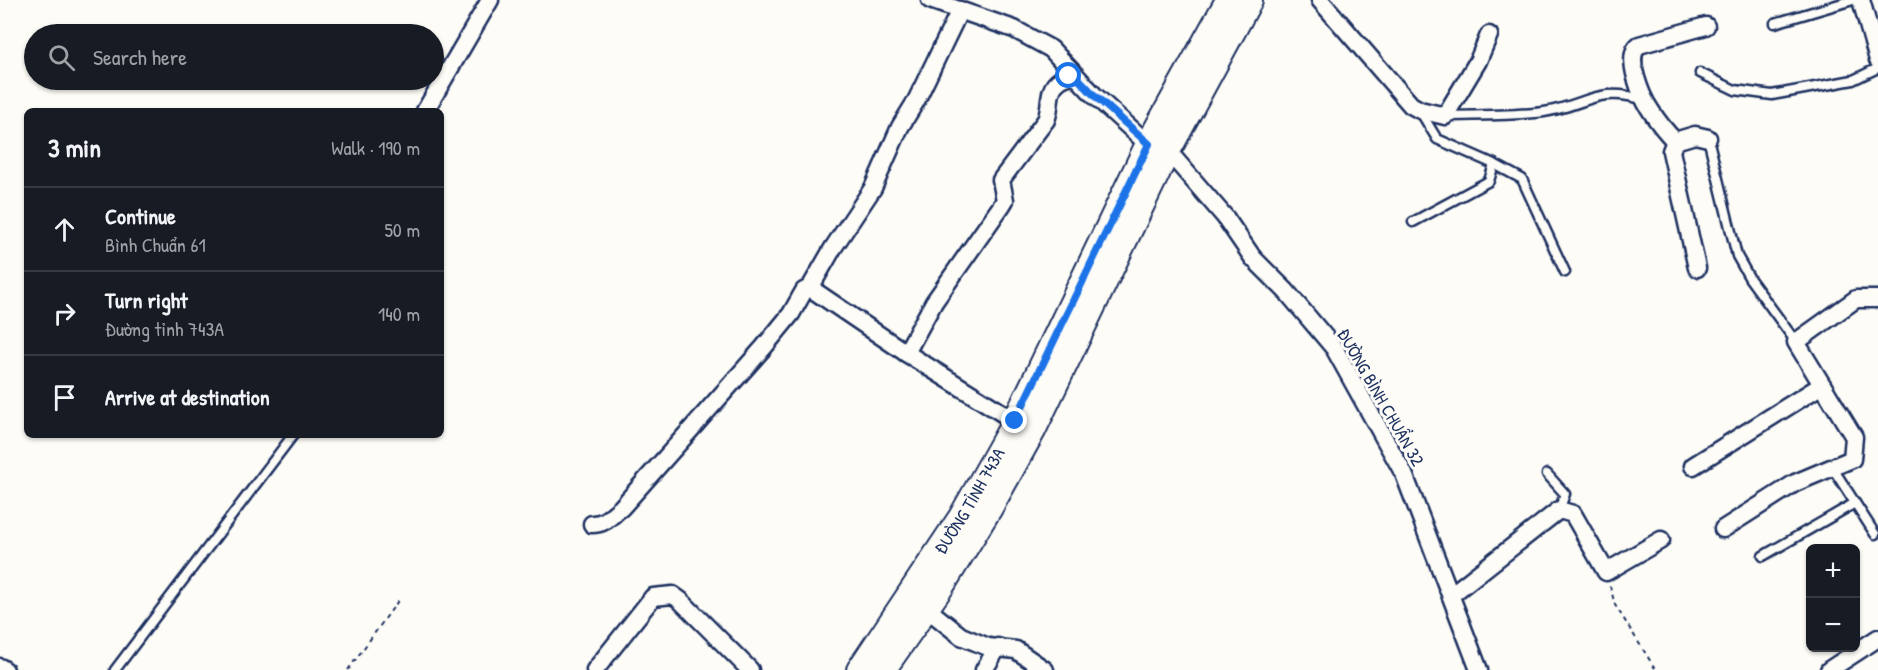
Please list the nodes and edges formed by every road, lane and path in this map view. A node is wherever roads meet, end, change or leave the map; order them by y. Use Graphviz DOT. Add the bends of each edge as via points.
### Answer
graph roads {
  1 [pos="490,0"];
  2 [pos="930,0"];
  3 [pos="1228,0"];
  4 [pos="1250,0"];
  5 [pos="1320,0"];
  6 [pos="1853,0"];
  7 [pos="1861,0"];
  8 [pos="960,10"];
  9 [pos="1775,23"];
  10 [pos="1706,26"];
  11 [pos="1489,35"];
  12 [pos="1878,60"];
  13 [pos="1878,68"];
  14 [pos="1073,73"];
  15 [pos="1700,73"];
  16 [pos="444,80"];
  17 [pos="438,90"];
  18 [pos="1644,100"];
  19 [pos="428,108"];
  20 [pos="1420,110"];
  21 [pos="1445,116"];
  22 [pos="1708,138"];
  23 [pos="1675,141"];
  24 [pos="1158,148"];
  25 [pos="1494,164"];
  26 [pos="1413,222"];
  27 [pos="1697,268"];
  28 [pos="1565,272"];
  29 [pos="810,288"];
  30 [pos="1878,299"];
  31 [pos="1796,342"];
  32 [pos="906,353"];
  33 [pos="1822,385"];
  34 [pos="1015,421"];
  35 [pos="291,438"];
  36 [pos="1693,466"];
  37 [pos="1832,467"];
  38 [pos="1547,474"];
  39 [pos="1855,503"];
  40 [pos="1559,510"];
  41 [pos="592,524"];
  42 [pos="1723,529"];
  43 [pos="1875,534"];
  44 [pos="1661,540"];
  45 [pos="1763,556"];
  46 [pos="1606,572"];
  47 [pos="1451,595"];
  48 [pos="400,598"];
  49 [pos="926,608"];
  50 [pos="1878,638"];
  51 [pos="998,647"];
  52 [pos="0,667"];
  53 [pos="5,670"];
  54 [pos="115,670"];
  55 [pos="348,670"];
  56 [pos="595,670"];
  57 [pos="750,670"];
  58 [pos="859,670"];
  59 [pos="883,670"];
  60 [pos="984,670"];
  61 [pos="1045,670"];
  62 [pos="1479,670"];
  63 [pos="1656,670"];
  64 [pos="1829,670"];
  1 -- 16 [label="street"];
  2 -- 8 [label="street, ĐƯỜNG BÌNH CHUẨN 32"];
  3 -- 24 [label="main road, ĐƯỜNG TỈNH 743A"];
  4 -- 24 [label="main road, ĐƯỜNG TỈNH 743A"];
  5 -- 20 [label="street" via="1411,105"];
  6 -- 9 [label="lane"];
  7 -- 12 [label="street"];
  8 -- 14 [label="street, ĐƯỜNG BÌNH CHUẨN 32" via="1014,29 1051,49"];
  8 -- 29 [label="street" via="873,188"];
  10 -- 18 [label="street" via="1634,49 1634,65"];
  11 -- 21 [label="street"];
  13 -- 15 [label="lane" via="1853,80 1772,95 1735,90"];
  14 -- 24 [label="street, ĐƯỜNG BÌNH CHUẨN 32"];
  14 -- 32 [label="street" via="1060,80 1050,93 1046,120 1001,180 1005,200 1002,206 934,302"];
  17 -- 19 [label="street"];
  18 -- 21 [label="lane" via="1610,94 1551,111"];
  18 -- 23 [label="street"];
  20 -- 21 [label="street"];
  20 -- 25 [label="lane" via="1437,139"];
  22 -- 23 [label="street" via="1695,135"];
  22 -- 31 [label="lane" via="1737,256 1749,279"];
  23 -- 27 [label="street" via="1671,151"];
  24 -- 34 [label="main road, ĐƯỜNG TỈNH 743A"];
  24 -- 47 [label="street, ĐƯỜNG BÌNH CHUẨN 32" via="1225,216 1253,258 1334,348 1404,474"];
  24 -- 49 [label="main road, ĐƯỜNG TỈNH 743A" via="1033,431 990,508"];
  25 -- 26 [label="lane" via="1489,181"];
  25 -- 28 [label="lane" via="1522,178"];
  29 -- 32 [label="street"];
  29 -- 41 [label="street" via="764,347 621,508 608,520"];
  30 -- 31 [label="street" via="1856,299"];
  31 -- 33 [label="street"];
  32 -- 34 [label="street"];
  33 -- 36 [label="street"];
  33 -- 37 [label="street" via="1854,437 1852,459"];
  34 -- 58 [label="main road, ĐƯỜNG TỈNH 743A" via="961,517"];
  35 -- 54 [label="lane"];
  37 -- 39 [label="lane"];
  37 -- 42 [label="street" via="1795,483"];
  38 -- 40 [label="lane" via="1565,494"];
  39 -- 43 [label="lane"];
  39 -- 45 [label="lane"];
  40 -- 46 [label="street" via="1573,514"];
  40 -- 47 [label="street"];
  44 -- 46 [label="street"];
  46 -- 63 [label="path" via="1615,605"];
  47 -- 62 [label="street, ĐƯỜNG BÌNH CHUẨN 32"];
  48 -- 55 [label="path"];
  49 -- 51 [label="street" via="961,636"];
  49 -- 59 [label="main road, ĐƯỜNG TỈNH 743A"];
  50 -- 64 [label="street"];
  51 -- 60 [label="street"];
  51 -- 61 [label="street" via="1016,650"];
  52 -- 53 [label="street"];
  56 -- 57 [label="street" via="653,597 673,595"];
}
